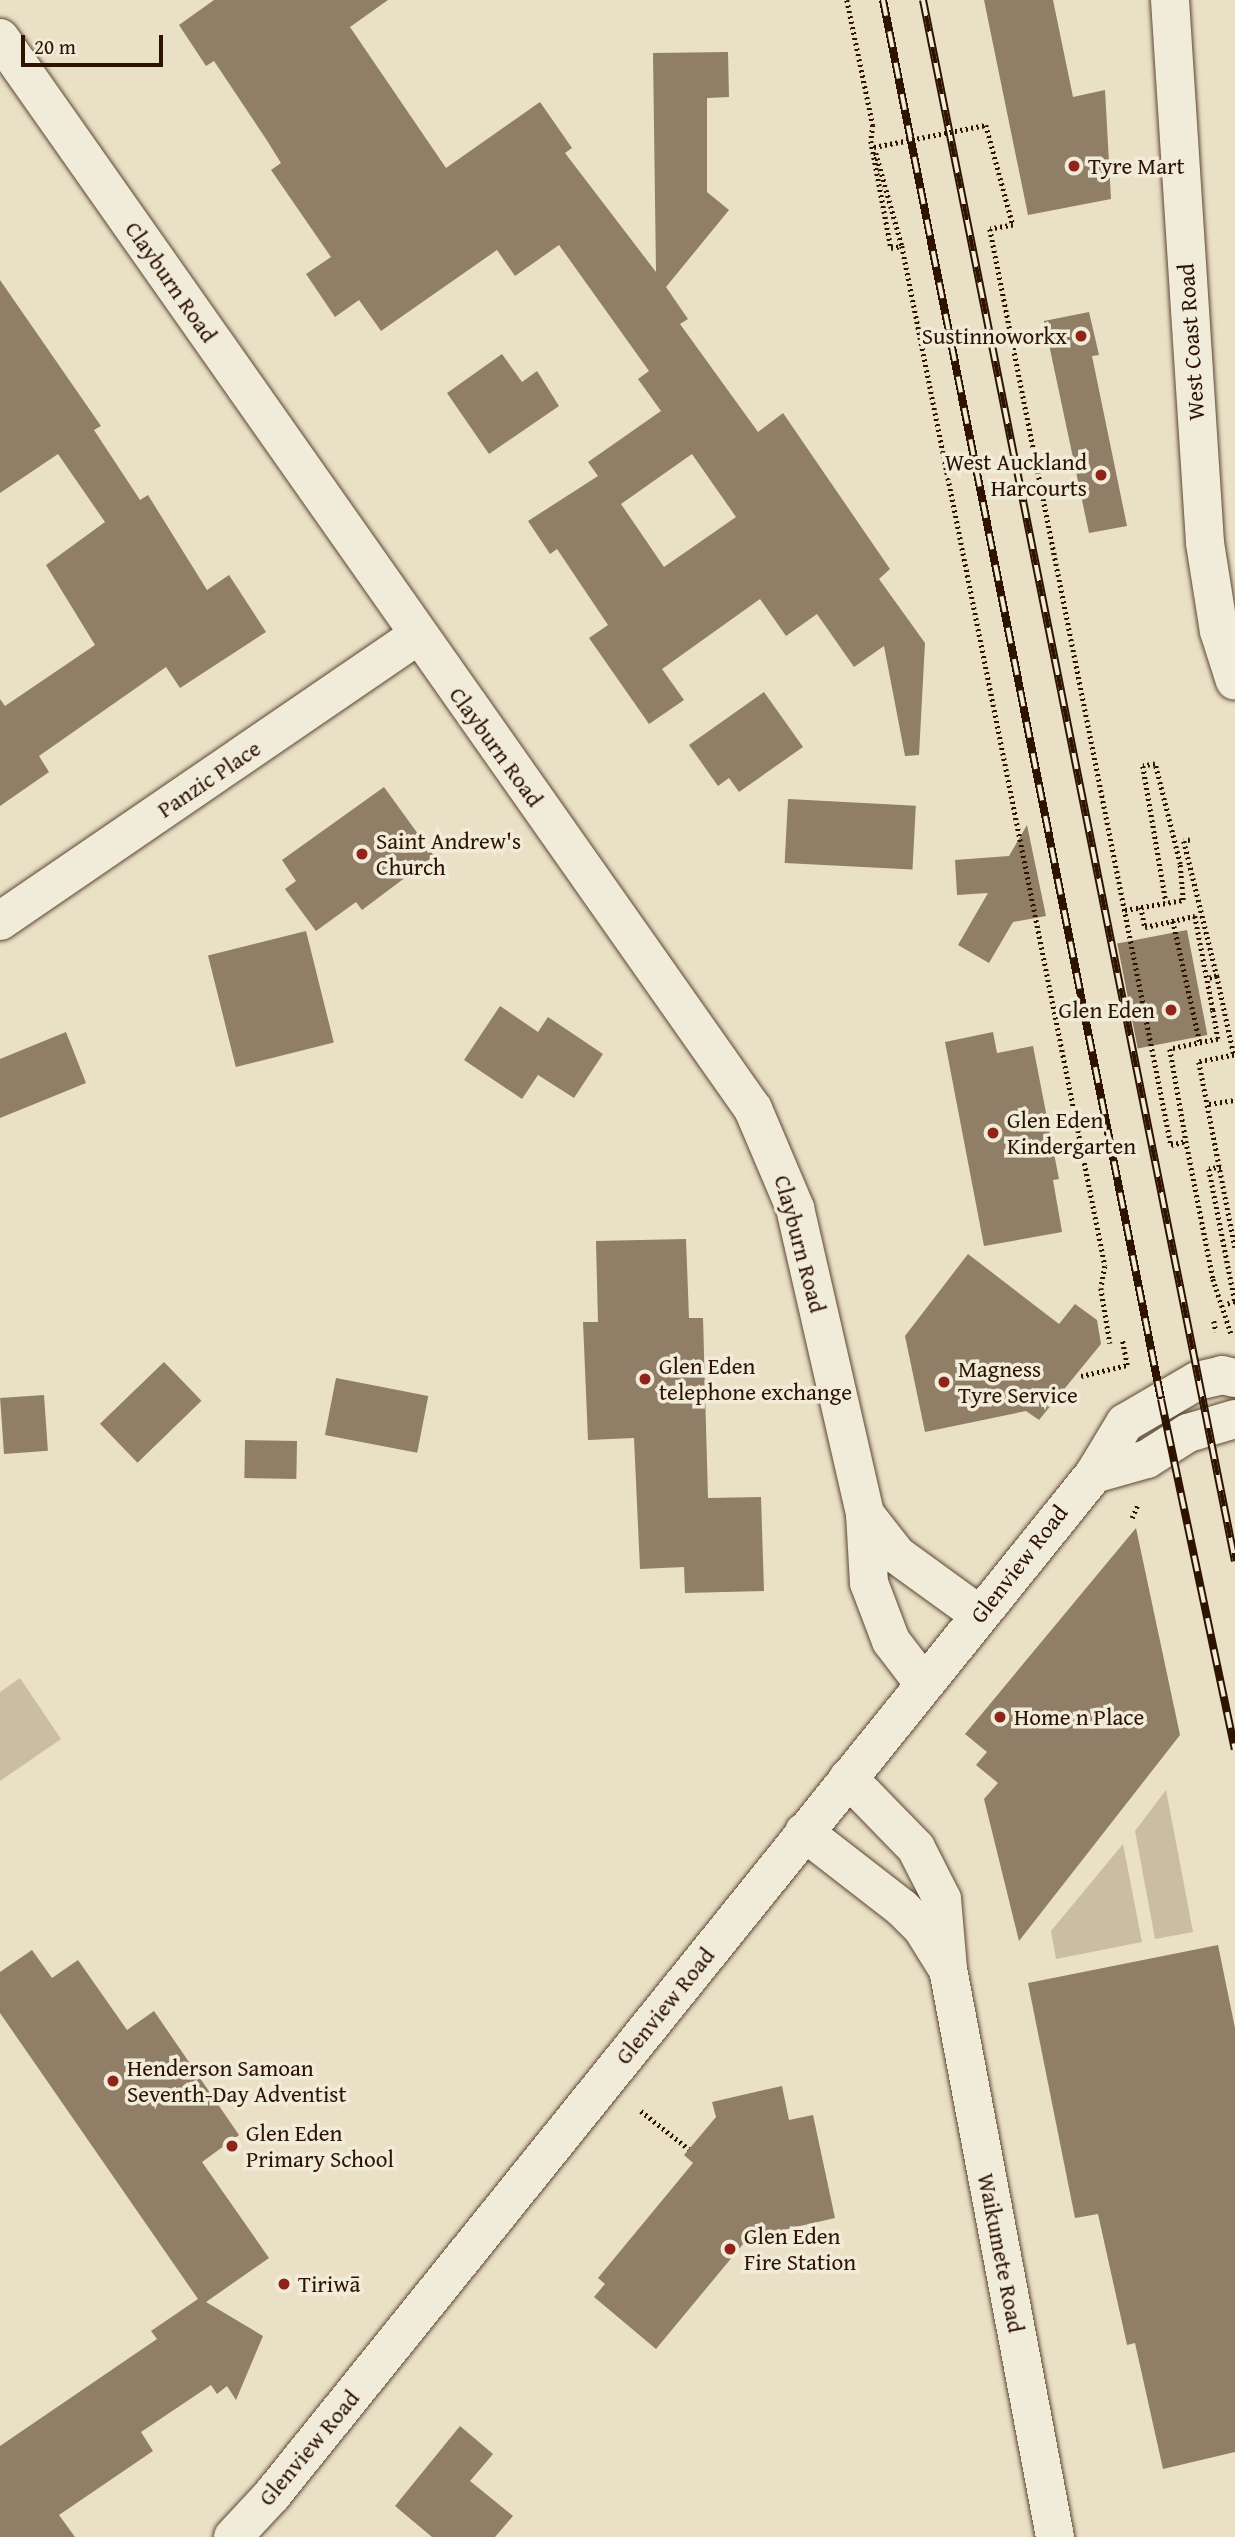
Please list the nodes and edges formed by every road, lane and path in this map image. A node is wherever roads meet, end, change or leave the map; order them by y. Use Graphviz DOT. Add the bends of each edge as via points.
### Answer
graph roads {
  1 [pos="847,0"];
  2 [pos="1170,0"];
  3 [pos="0,38"];
  4 [pos="902,246"];
  5 [pos="1227,633"];
  6 [pos="417,636"];
  7 [pos="1235,681"];
  8 [pos="1172,845"];
  9 [pos="1166,902"];
  10 [pos="1141,907"];
  11 [pos="1125,911"];
  12 [pos="0,920"];
  13 [pos="1173,920"];
  14 [pos="1217,976"];
  15 [pos="1207,979"];
  16 [pos="1200,1042"];
  17 [pos="1235,1100"];
  18 [pos="1209,1104"];
  19 [pos="1186,1141"];
  20 [pos="1221,1167"];
  21 [pos="1235,1248"];
  22 [pos="1235,1302"];
  23 [pos="1224,1305"];
  24 [pos="1228,1318"];
  25 [pos="1122,1340"];
  26 [pos="1110,1343"];
  27 [pos="1081,1376"];
  28 [pos="1235,1378"];
  29 [pos="1235,1419"];
  30 [pos="1094,1474"];
  31 [pos="865,1514"];
  32 [pos="980,1615"];
  33 [pos="924,1684"];
  34 [pos="848,1778"];
  35 [pos="804,1832"];
  36 [pos="948,1969"];
  37 [pos="641,2110"];
  38 [pos="689,2148"];
  39 [pos="233,2537"];
  40 [pos="1055,2537"];
  1 -- 4 [label="path" via="873,125 871,141 891,248"];
  2 -- 5 [label="street, West Coast Road" via="1200,487"];
  3 -- 6 [label="street, Clayburn Road"];
  4 -- 11 [label="path, bridge" via="874,147 986,125 1013,225 990,229"];
  4 -- 26 [label="path" via="1105,1266 1101,1288"];
  5 -- 7 [label="street, West Coast Road"];
  6 -- 12 [label="street, Panzic Place"];
  6 -- 31 [label="street, Clayburn Road" via="714,1050 768,1137 795,1208"];
  8 -- 9 [label="path" via="1180,864 1183,900"];
  8 -- 9 [label="path" via="1155,764 1143,766"];
  8 -- 14 [label="path" via="1187,841"];
  9 -- 10 [label="path"];
  10 -- 11 [label="path"];
  10 -- 13 [label="path" via="1146,927"];
  11 -- 19 [label="path" via="1171,1145"];
  13 -- 15 [label="path" via="1195,916"];
  13 -- 16 [label="path"];
  14 -- 15 [label="path"];
  14 -- 18 [label="path" via="1234,1055 1199,1062"];
  15 -- 16 [label="path" via="1218,1039"];
  16 -- 19 [label="path" via="1170,1049"];
  17 -- 18 [label="path"];
  18 -- 20 [label="path"];
  19 -- 23 [label="path" via="1213,1279"];
  20 -- 21 [label="path"];
  20 -- 22 [label="path" via="1209,1169"];
  22 -- 23 [label="path"];
  23 -- 24 [label="path"];
  25 -- 27 [label="path" via="1127,1366"];
  28 -- 30 [label="street, Glenview Road" via="1222,1375 1197,1381 1125,1423"];
  29 -- 30 [label="street" via="1188,1433 1147,1459"];
  30 -- 32 [label="street, Glenview Road"];
  31 -- 32 [label="street, Clayburn Road" via="897,1555"];
  31 -- 33 [label="street, Clayburn Road" via="866,1562 880,1619"];
  32 -- 33 [label="street, Glenview Road"];
  33 -- 34 [label="street, Glenview Road"];
  34 -- 35 [label="street, Glenview Road"];
  34 -- 36 [label="street, Waikumete Road" via="901,1830 931,1873 942,1899"];
  35 -- 36 [label="street, Waikumete Road" via="902,1908 922,1928"];
  35 -- 39 [label="street, Glenview Road"];
  36 -- 40 [label="street, Waikumete Road"];
  37 -- 38 [label="path"];
}
